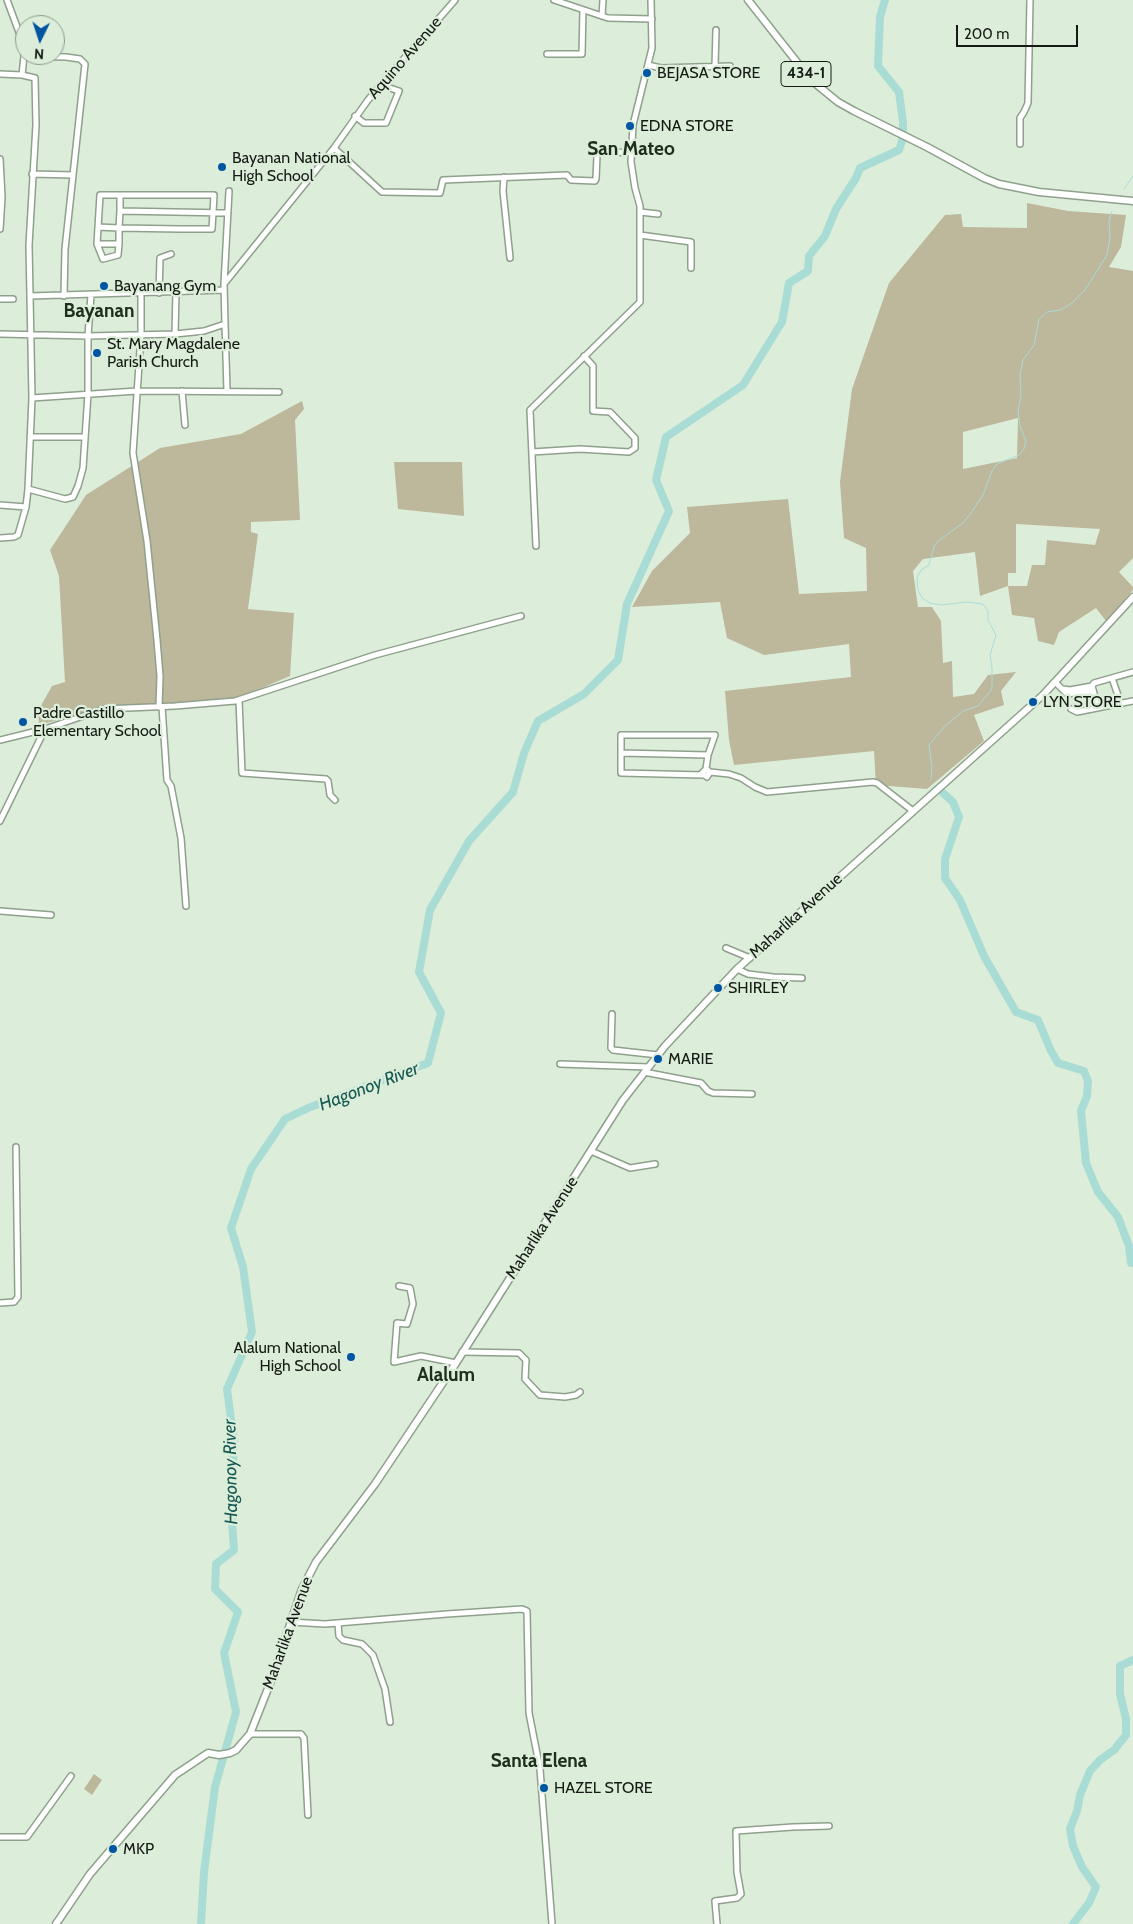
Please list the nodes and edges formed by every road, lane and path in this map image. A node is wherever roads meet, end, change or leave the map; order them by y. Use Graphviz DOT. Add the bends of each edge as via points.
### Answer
graph roads {
  1 [pos="7,0"];
  2 [pos="455,0"];
  3 [pos="554,0"];
  4 [pos="603,0"];
  5 [pos="651,0"];
  6 [pos="748,0"];
  7 [pos="1030,0"];
  8 [pos="584,10"];
  9 [pos="602,16"];
  10 [pos="652,19"];
  11 [pos="15,20"];
  12 [pos="716,30"];
  13 [pos="547,54"];
  14 [pos="65,58"];
  15 [pos="23,65"];
  16 [pos="648,65"];
  17 [pos="714,66"];
  18 [pos="730,66"];
  19 [pos="0,74"];
  20 [pos="22,75"];
  21 [pos="381,85"];
  22 [pos="355,116"];
  23 [pos="1020,144"];
  24 [pos="334,148"];
  25 [pos="632,152"];
  26 [pos="0,160"];
  27 [pos="32,174"];
  28 [pos="73,175"];
  29 [pos="504,177"];
  30 [pos="229,190"];
  31 [pos="120,195"];
  32 [pos="1,197"];
  33 [pos="1133,201"];
  34 [pos="120,211"];
  35 [pos="213,212"];
  36 [pos="640,212"];
  37 [pos="228,213"];
  38 [pos="658,214"];
  39 [pos="0,220"];
  40 [pos="98,227"];
  41 [pos="119,228"];
  42 [pos="0,229"];
  43 [pos="640,235"];
  44 [pos="97,244"];
  45 [pos="119,244"];
  46 [pos="171,254"];
  47 [pos="510,258"];
  48 [pos="691,268"];
  49 [pos="224,287"];
  50 [pos="176,292"];
  51 [pos="159,293"];
  52 [pos="141,294"];
  53 [pos="30,296"];
  54 [pos="64,296"];
  55 [pos="91,296"];
  56 [pos="0,299"];
  57 [pos="13,299"];
  58 [pos="225,324"];
  59 [pos="0,334"];
  60 [pos="30,334"];
  61 [pos="175,334"];
  62 [pos="140,335"];
  63 [pos="88,336"];
  64 [pos="584,356"];
  65 [pos="137,391"];
  66 [pos="182,391"];
  67 [pos="227,391"];
  68 [pos="280,392"];
  69 [pos="88,394"];
  70 [pos="32,398"];
  71 [pos="184,425"];
  72 [pos="30,437"];
  73 [pos="85,437"];
  74 [pos="532,452"];
  75 [pos="28,489"];
  76 [pos="0,505"];
  77 [pos="26,508"];
  78 [pos="0,538"];
  79 [pos="536,546"];
  80 [pos="1133,597"];
  81 [pos="521,616"];
  82 [pos="1133,672"];
  83 [pos="1112,678"];
  84 [pos="1055,682"];
  85 [pos="1092,688"];
  86 [pos="239,700"];
  87 [pos="1133,701"];
  88 [pos="1121,704"];
  89 [pos="161,707"];
  90 [pos="1098,708"];
  91 [pos="1071,709"];
  92 [pos="45,729"];
  93 [pos="0,740"];
  94 [pos="621,753"];
  95 [pos="708,755"];
  96 [pos="708,770"];
  97 [pos="335,800"];
  98 [pos="913,811"];
  99 [pos="0,821"];
  100 [pos="186,906"];
  101 [pos="0,911"];
  102 [pos="51,915"];
  103 [pos="726,948"];
  104 [pos="750,958"];
  105 [pos="737,969"];
  106 [pos="802,978"];
  107 [pos="612,1014"];
  108 [pos="658,1055"];
  109 [pos="560,1064"];
  110 [pos="646,1070"];
  111 [pos="752,1094"];
  112 [pos="16,1147"];
  113 [pos="591,1151"];
  114 [pos="656,1164"];
  115 [pos="400,1286"];
  116 [pos="0,1303"];
  117 [pos="462,1352"];
  118 [pos="456,1363"];
  119 [pos="580,1392"];
  120 [pos="291,1622"];
  121 [pos="338,1623"];
  122 [pos="390,1722"];
  123 [pos="250,1734"];
  124 [pos="71,1776"];
  125 [pos="308,1814"];
  126 [pos="830,1826"];
  127 [pos="0,1837"];
  128 [pos="56,1924"];
  129 [pos="552,1924"];
  130 [pos="717,1924"];
  1 -- 11 [label="street"];
  2 -- 21 [label="street, Aquino Avenue"];
  3 -- 8 [label="street"];
  4 -- 9 [label="street"];
  5 -- 10 [label="street"];
  6 -- 33 [label="main road, 434-1" via="811,80 838,102 984,178 1050,193"];
  7 -- 23 [label="street" via="1028,103 1020,118"];
  8 -- 9 [label="street"];
  8 -- 13 [label="street" via="582,54"];
  9 -- 10 [label="street"];
  10 -- 16 [label="street" via="652,48"];
  12 -- 17 [label="street"];
  14 -- 28 [label="street" via="80,59 85,64"];
  15 -- 20 [label="street"];
  16 -- 17 [label="street" via="661,68"];
  16 -- 25 [label="street" via="633,125"];
  17 -- 18 [label="street"];
  19 -- 20 [label="street"];
  20 -- 27 [label="street" via="35,78"];
  21 -- 22 [label="street, Aquino Avenue"];
  21 -- 22 [label="street" via="399,91 386,123 364,123"];
  22 -- 24 [label="street, Aquino Avenue"];
  24 -- 29 [label="street" via="382,192 440,193 443,180"];
  24 -- 49 [label="street, Aquino Avenue"];
  25 -- 29 [label="street" via="599,152 594,181 571,180 567,175"];
  25 -- 36 [label="street"];
  26 -- 32 [label="street"];
  27 -- 28 [label="street"];
  27 -- 53 [label="street"];
  28 -- 54 [label="street"];
  29 -- 47 [label="street"];
  30 -- 37 [label="street"];
  31 -- 34 [label="street"];
  31 -- 35 [label="street" via="214,195"];
  31 -- 40 [label="street" via="100,194"];
  32 -- 39 [label="street"];
  34 -- 35 [label="street"];
  34 -- 41 [label="street"];
  35 -- 37 [label="street"];
  35 -- 41 [label="street" via="212,229"];
  36 -- 38 [label="street"];
  36 -- 43 [label="street"];
  37 -- 49 [label="street"];
  39 -- 42 [label="street"];
  40 -- 41 [label="street"];
  40 -- 44 [label="street"];
  41 -- 45 [label="street"];
  43 -- 48 [label="street" via="691,242"];
  43 -- 64 [label="street" via="640,302"];
  44 -- 45 [label="street"];
  44 -- 45 [label="street" via="104,259 118,255"];
  46 -- 51 [label="street" via="160,258"];
  49 -- 50 [label="street"];
  49 -- 58 [label="street"];
  50 -- 51 [label="street"];
  50 -- 61 [label="street"];
  51 -- 52 [label="street"];
  52 -- 55 [label="street"];
  52 -- 62 [label="street"];
  53 -- 54 [label="street"];
  53 -- 60 [label="street"];
  54 -- 55 [label="street"];
  55 -- 63 [label="street"];
  56 -- 57 [label="street"];
  58 -- 61 [label="street" via="204,331"];
  58 -- 67 [label="street"];
  59 -- 60 [label="street"];
  60 -- 63 [label="street"];
  60 -- 70 [label="street"];
  61 -- 62 [label="street"];
  62 -- 63 [label="street"];
  62 -- 65 [label="street"];
  63 -- 69 [label="street"];
  64 -- 74 [label="street" via="530,410"];
  64 -- 74 [label="street" via="593,366 593,411 610,412 636,438 635,448 629,452 580,449"];
  65 -- 66 [label="street"];
  65 -- 69 [label="street"];
  65 -- 89 [label="street" via="134,453 147,541"];
  66 -- 67 [label="street"];
  66 -- 71 [label="street"];
  67 -- 68 [label="street"];
  69 -- 70 [label="street"];
  69 -- 73 [label="street"];
  70 -- 72 [label="street"];
  72 -- 73 [label="street"];
  72 -- 75 [label="street"];
  73 -- 75 [label="street" via="83,468 73,497 64,499"];
  74 -- 79 [label="street"];
  75 -- 77 [label="street"];
  76 -- 77 [label="street"];
  77 -- 78 [label="street" via="18,535"];
  80 -- 84 [label="main road, Maharlika Avenue"];
  81 -- 86 [label="street" via="376,655"];
  82 -- 83 [label="street"];
  83 -- 85 [label="street" via="1096,681"];
  83 -- 88 [label="street"];
  84 -- 85 [label="street" via="1063,689"];
  84 -- 98 [label="main road, Maharlika Avenue"];
  85 -- 90 [label="street"];
  86 -- 89 [label="street"];
  86 -- 97 [label="street" via="242,773 326,780 330,795"];
  87 -- 88 [label="street"];
  88 -- 90 [label="street"];
  89 -- 92 [label="street" via="104,709"];
  89 -- 100 [label="street" via="167,780 181,838"];
  90 -- 91 [label="street" via="1077,712"];
  92 -- 93 [label="street"];
  92 -- 99 [label="street"];
  94 -- 95 [label="street"];
  94 -- 95 [label="street" via="622,734 715,735"];
  94 -- 96 [label="street" via="621,773 703,775 703,771"];
  95 -- 96 [label="street"];
  96 -- 98 [label="street" via="729,774 767,792 873,782"];
  98 -- 104 [label="main road, Maharlika Avenue"];
  101 -- 102 [label="street"];
  103 -- 104 [label="street"];
  104 -- 105 [label="main road, Maharlika Avenue"];
  105 -- 106 [label="street" via="748,974"];
  105 -- 108 [label="main road, Maharlika Avenue"];
  107 -- 108 [label="street" via="613,1050"];
  108 -- 110 [label="main road, Maharlika Avenue"];
  109 -- 110 [label="street"];
  110 -- 111 [label="street" via="701,1083 712,1093"];
  110 -- 113 [label="main road, Maharlika Avenue"];
  112 -- 116 [label="street" via="18,1297 14,1302"];
  113 -- 114 [label="street" via="630,1168"];
  113 -- 117 [label="main road, Maharlika Avenue"];
  115 -- 118 [label="street" via="410,1288 412,1304 407,1324 396,1323 394,1362 421,1356"];
  117 -- 118 [label="main road, Maharlika Avenue"];
  117 -- 119 [label="street" via="519,1353 526,1360 525,1379 540,1394 565,1397"];
  118 -- 120 [label="main road, Maharlika Avenue" via="375,1484 316,1562 302,1589"];
  120 -- 121 [label="street"];
  120 -- 123 [label="main road, Maharlika Avenue"];
  121 -- 122 [label="street" via="339,1636 343,1640 362,1644 373,1655 386,1689"];
  121 -- 129 [label="street" via="456,1613 527,1611 529,1712 540,1768"];
  123 -- 125 [label="street" via="301,1734 304,1738"];
  123 -- 128 [label="main road, Maharlika Avenue" via="236,1750 219,1755 208,1753 175,1775 90,1874"];
  124 -- 127 [label="street" via="27,1837"];
  126 -- 130 [label="street" via="736,1831 740,1894 737,1898 715,1901"];
}
